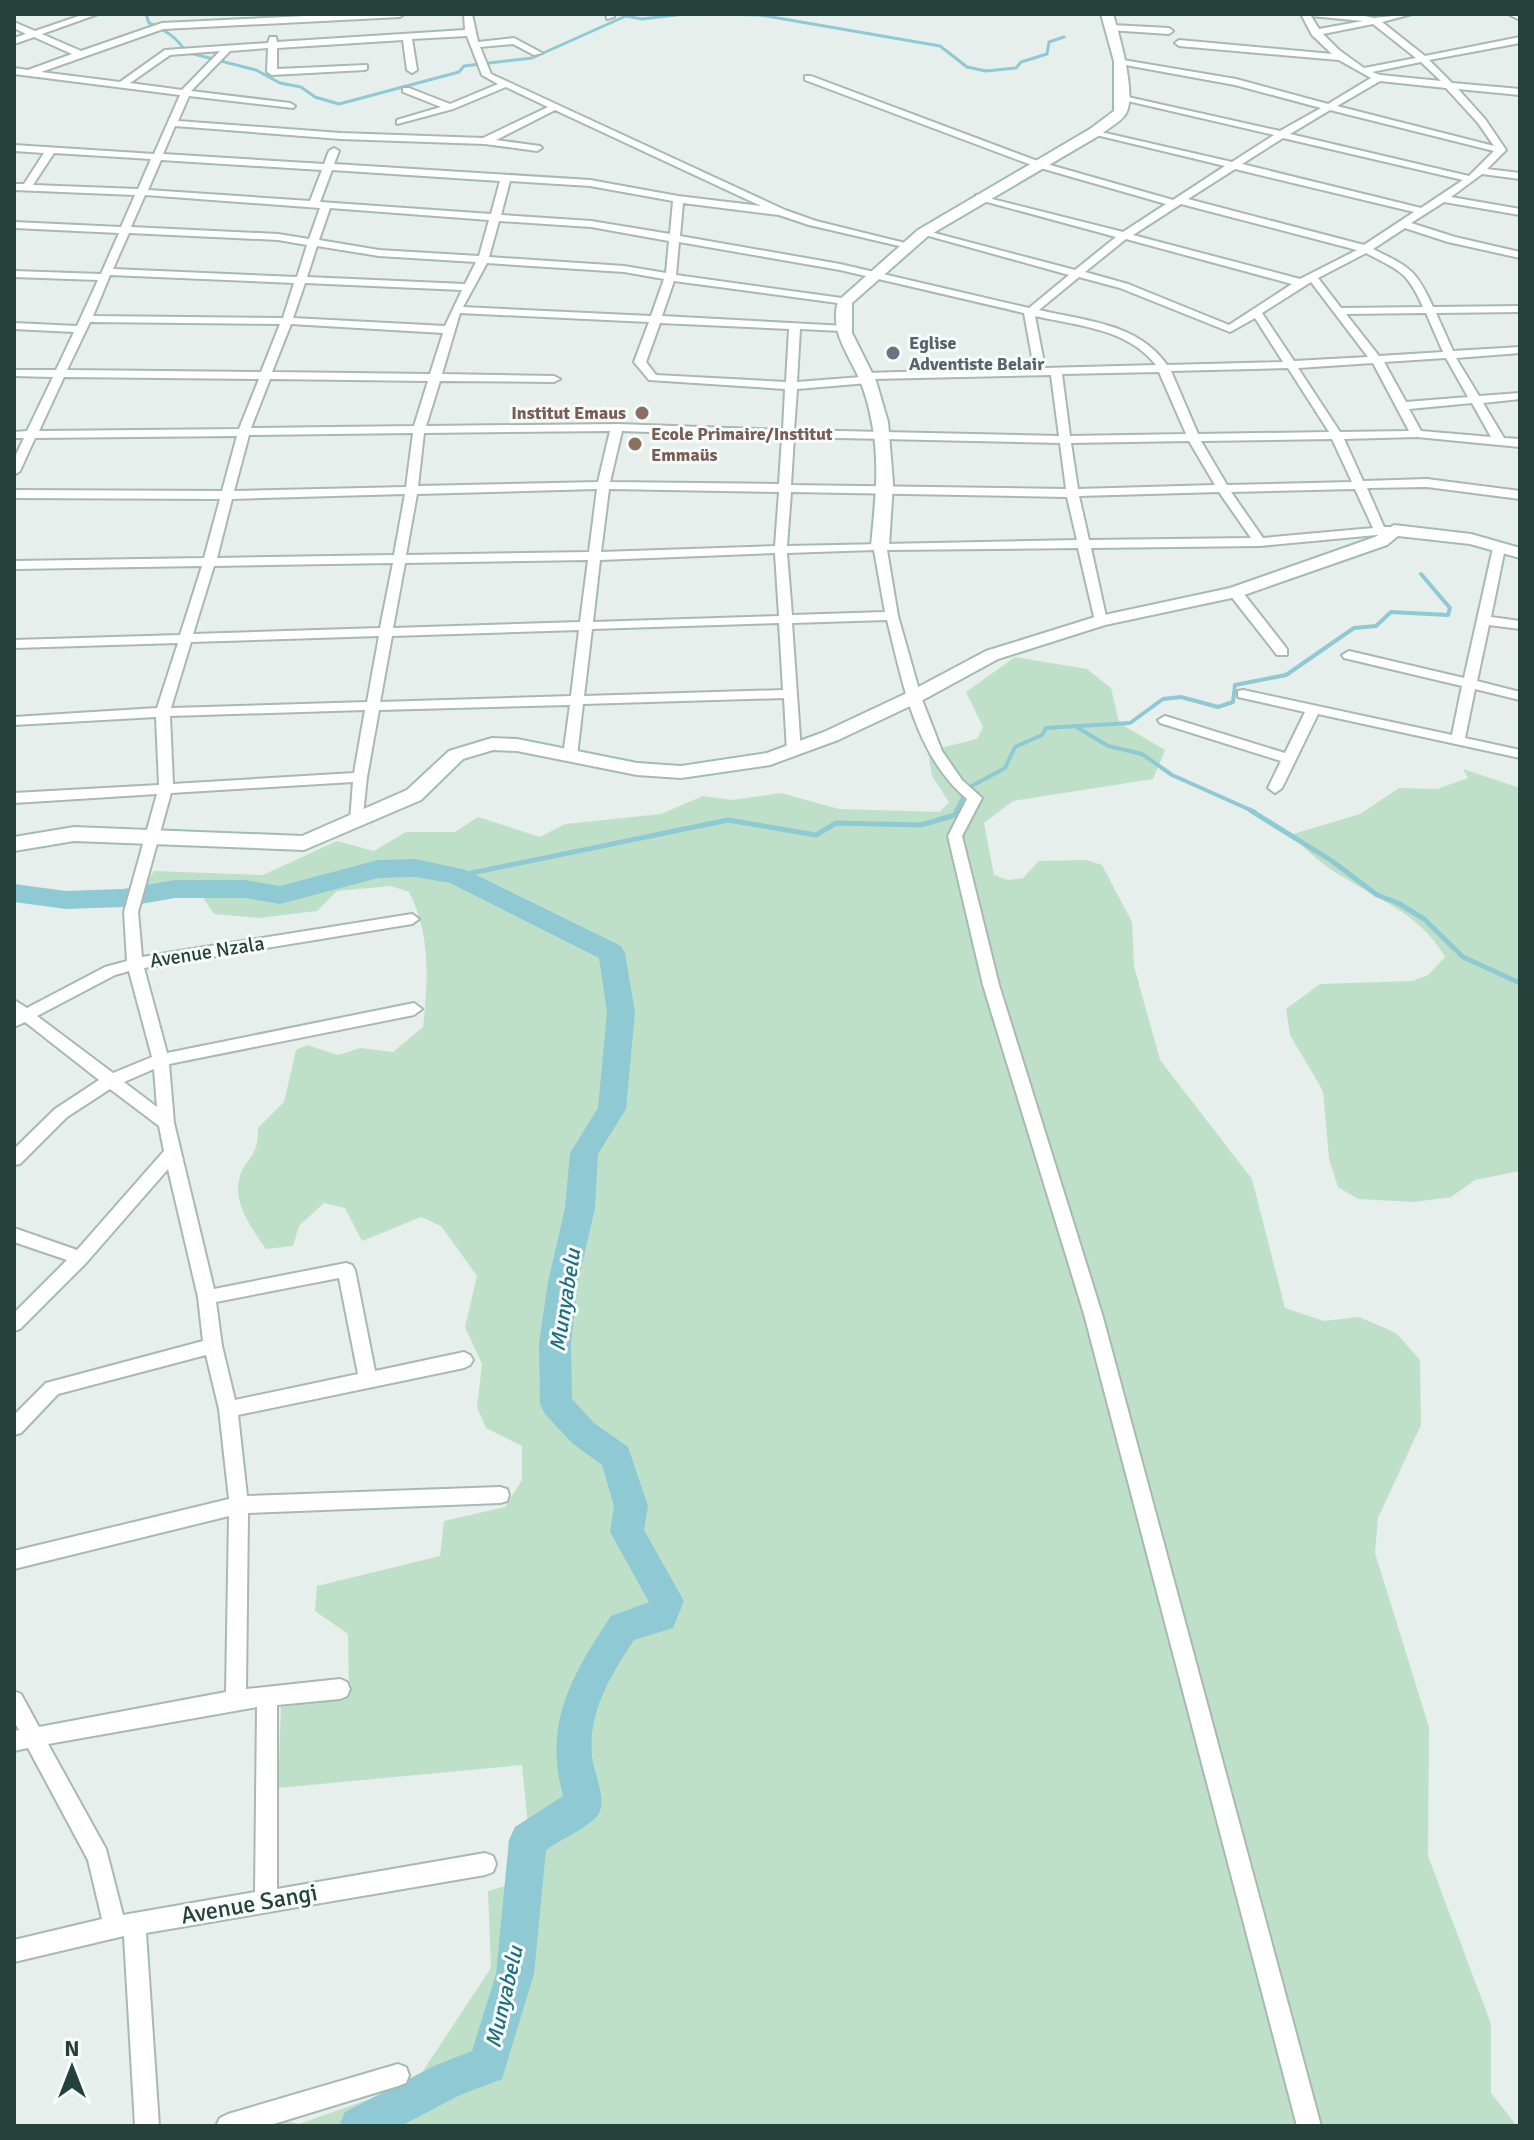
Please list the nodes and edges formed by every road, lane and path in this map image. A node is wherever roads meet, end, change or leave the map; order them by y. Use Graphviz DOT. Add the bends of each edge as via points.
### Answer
graph roads {
  1 [pos="94,14"];
  2 [pos="400,14"];
  3 [pos="468,14"];
  4 [pos="1107,14"];
  5 [pos="1305,14"];
  6 [pos="1312,14"];
  7 [pos="1408,14"];
  8 [pos="1512,14"];
  9 [pos="352,16"];
  10 [pos="1520,17"];
  11 [pos="279,18"];
  12 [pos="223,19"];
  13 [pos="1375,21"];
  14 [pos="14,25"];
  15 [pos="1112,28"];
  16 [pos="1169,31"];
  17 [pos="467,33"];
  18 [pos="1315,33"];
  19 [pos="34,34"];
  20 [pos="407,38"];
  21 [pos="14,41"];
  22 [pos="1520,41"];
  23 [pos="1179,43"];
  24 [pos="473,45"];
  25 [pos="271,46"];
  26 [pos="227,49"];
  27 [pos="537,53"];
  28 [pos="79,54"];
  29 [pos="1340,57"];
  30 [pos="1120,61"];
  31 [pos="1425,61"];
  32 [pos="364,67"];
  33 [pos="412,70"];
  34 [pos="14,71"];
  35 [pos="1361,71"];
  36 [pos="28,73"];
  37 [pos="808,78"];
  38 [pos="1378,78"];
  39 [pos="124,83"];
  40 [pos="505,84"];
  41 [pos="1451,86"];
  42 [pos="406,90"];
  43 [pos="186,91"];
  44 [pos="1520,92"];
  45 [pos="1122,97"];
  46 [pos="290,106"];
  47 [pos="1329,106"];
  48 [pos="450,107"];
  49 [pos="555,107"];
  50 [pos="400,122"];
  51 [pos="172,123"];
  52 [pos="1095,132"];
  53 [pos="1284,133"];
  54 [pos="485,141"];
  55 [pos="14,148"];
  56 [pos="537,148"];
  57 [pos="51,150"];
  58 [pos="1501,150"];
  59 [pos="334,151"];
  60 [pos="156,158"];
  61 [pos="1040,165"];
  62 [pos="328,167"];
  63 [pos="1232,167"];
  64 [pos="1475,175"];
  65 [pos="1520,176"];
  66 [pos="506,177"];
  67 [pos="14,187"];
  68 [pos="27,187"];
  69 [pos="140,192"];
  70 [pos="980,197"];
  71 [pos="1441,198"];
  72 [pos="678,199"];
  73 [pos="1177,201"];
  74 [pos="320,205"];
  75 [pos="1422,211"];
  76 [pos="781,212"];
  77 [pos="1520,212"];
  78 [pos="497,215"];
  79 [pos="1403,224"];
  80 [pos="14,225"];
  81 [pos="123,230"];
  82 [pos="923,233"];
  83 [pos="1122,237"];
  84 [pos="675,238"];
  85 [pos="315,242"];
  86 [pos="908,245"];
  87 [pos="1366,249"];
  88 [pos="1520,255"];
  89 [pos="483,260"];
  90 [pos="14,274"];
  91 [pos="106,274"];
  92 [pos="873,274"];
  93 [pos="1079,275"];
  94 [pos="671,276"];
  95 [pos="302,280"];
  96 [pos="1307,280"];
  97 [pos="468,287"];
  98 [pos="845,301"];
  99 [pos="1429,309"];
  100 [pos="1520,309"];
  101 [pos="456,310"];
  102 [pos="1339,311"];
  103 [pos="1029,313"];
  104 [pos="1257,313"];
  105 [pos="656,317"];
  106 [pos="287,321"];
  107 [pos="84,324"];
  108 [pos="14,326"];
  109 [pos="795,327"];
  110 [pos="842,328"];
  111 [pos="450,330"];
  112 [pos="1520,350"];
  113 [pos="1450,356"];
  114 [pos="1378,362"];
  115 [pos="1292,365"];
  116 [pos="1040,370"];
  117 [pos="1056,370"];
  118 [pos="1168,370"];
  119 [pos="14,373"];
  120 [pos="61,374"];
  121 [pos="268,374"];
  122 [pos="433,377"];
  123 [pos="867,378"];
  124 [pos="554,379"];
  125 [pos="794,386"];
  126 [pos="1520,396"];
  127 [pos="1477,401"];
  128 [pos="1402,406"];
  129 [pos="617,427"];
  130 [pos="419,429"];
  131 [pos="244,431"];
  132 [pos="787,434"];
  133 [pos="1336,434"];
  134 [pos="1417,434"];
  135 [pos="14,435"];
  136 [pos="28,435"];
  137 [pos="1192,436"];
  138 [pos="885,437"];
  139 [pos="1064,440"];
  140 [pos="1499,440"];
  141 [pos="1520,443"];
  142 [pos="14,471"];
  143 [pos="1357,483"];
  144 [pos="603,485"];
  145 [pos="784,488"];
  146 [pos="1222,488"];
  147 [pos="412,490"];
  148 [pos="885,490"];
  149 [pos="1072,493"];
  150 [pos="14,494"];
  151 [pos="228,495"];
  152 [pos="1520,495"];
  153 [pos="1387,530"];
  154 [pos="1260,542"];
  155 [pos="1083,545"];
  156 [pos="880,546"];
  157 [pos="1499,548"];
  158 [pos="781,550"];
  159 [pos="1520,553"];
  160 [pos="594,556"];
  161 [pos="398,559"];
  162 [pos="209,563"];
  163 [pos="14,565"];
  164 [pos="1235,592"];
  165 [pos="892,616"];
  166 [pos="788,619"];
  167 [pos="1484,620"];
  168 [pos="1101,621"];
  169 [pos="1520,625"];
  170 [pos="587,626"];
  171 [pos="386,633"];
  172 [pos="187,638"];
  173 [pos="14,644"];
  174 [pos="1282,652"];
  175 [pos="1349,655"];
  176 [pos="1471,685"];
  177 [pos="789,694"];
  178 [pos="1243,694"];
  179 [pos="1520,696"];
  180 [pos="914,697"];
  181 [pos="576,700"];
  182 [pos="372,707"];
  183 [pos="1313,710"];
  184 [pos="163,712"];
  185 [pos="1165,720"];
  186 [pos="14,721"];
  187 [pos="1457,742"];
  188 [pos="794,752"];
  189 [pos="1520,754"];
  190 [pos="570,756"];
  191 [pos="1289,759"];
  192 [pos="360,777"];
  193 [pos="166,787"];
  194 [pos="1275,788"];
  195 [pos="14,798"];
  196 [pos="357,821"];
  197 [pos="152,835"];
  198 [pos="14,844"];
  199 [pos="412,919"];
  200 [pos="135,964"];
  201 [pos="414,1009"];
  202 [pos="19,1014"];
  203 [pos="161,1060"];
  204 [pos="110,1081"];
  205 [pos="166,1123"];
  206 [pos="174,1151"];
  207 [pos="14,1159"];
  208 [pos="14,1235"];
  209 [pos="80,1258"];
  210 [pos="207,1297"];
  211 [pos="14,1324"];
  212 [pos="213,1346"];
  213 [pos="464,1360"];
  214 [pos="368,1380"];
  215 [pos="228,1409"];
  216 [pos="14,1427"];
  217 [pos="500,1495"];
  218 [pos="239,1505"];
  219 [pos="14,1560"];
  220 [pos="340,1689"];
  221 [pos="267,1697"];
  222 [pos="236,1700"];
  223 [pos="14,1701"];
  224 [pos="24,1739"];
  225 [pos="485,1864"];
  226 [pos="266,1901"];
  227 [pos="124,1926"];
  228 [pos="14,1951"];
  229 [pos="398,2075"];
  230 [pos="147,2126"];
  231 [pos="228,2126"];
  232 [pos="1309,2126"];
  1 -- 19 [label="street"];
  2 -- 9 [label="street"];
  3 -- 17 [label="street"];
  4 -- 15 [label="street"];
  5 -- 18 [label="street"];
  6 -- 13 [label="street"];
  7 -- 13 [label="street"];
  8 -- 10 [label="street"];
  9 -- 11 [label="street"];
  11 -- 12 [label="street"];
  11 -- 25 [label="street"];
  12 -- 28 [label="street" via="158,27"];
  13 -- 18 [label="street"];
  13 -- 31 [label="street"];
  14 -- 19 [label="street"];
  15 -- 16 [label="street"];
  15 -- 30 [label="street"];
  17 -- 20 [label="street"];
  17 -- 24 [label="street"];
  18 -- 29 [label="street"];
  19 -- 21 [label="street"];
  19 -- 28 [label="street"];
  20 -- 25 [label="street"];
  20 -- 33 [label="street"];
  22 -- 31 [label="street"];
  23 -- 29 [label="street"];
  24 -- 27 [label="street" via="514,41"];
  24 -- 40 [label="street" via="487,75"];
  25 -- 26 [label="street"];
  25 -- 32 [label="street" via="272,72"];
  26 -- 39 [label="street" via="168,52"];
  26 -- 43 [label="street"];
  28 -- 36 [label="street"];
  29 -- 35 [label="street"];
  30 -- 45 [label="street"];
  30 -- 47 [label="street"];
  31 -- 35 [label="street"];
  31 -- 41 [label="street"];
  34 -- 36 [label="street"];
  35 -- 38 [label="street"];
  36 -- 39 [label="street"];
  37 -- 61 [label="street"];
  38 -- 41 [label="street"];
  38 -- 47 [label="street"];
  39 -- 43 [label="street"];
  40 -- 48 [label="street"];
  40 -- 49 [label="street"];
  41 -- 44 [label="street"];
  41 -- 58 [label="street"];
  42 -- 48 [label="street"];
  43 -- 46 [label="street"];
  43 -- 51 [label="street"];
  45 -- 52 [label="street" via="1120,113"];
  45 -- 53 [label="street"];
  47 -- 53 [label="street"];
  47 -- 58 [label="street"];
  48 -- 50 [label="street"];
  49 -- 54 [label="street"];
  49 -- 76 [label="street"];
  51 -- 54 [label="street"];
  51 -- 60 [label="street"];
  52 -- 61 [label="street"];
  52 -- 63 [label="street"];
  53 -- 63 [label="street"];
  53 -- 64 [label="street"];
  54 -- 56 [label="street"];
  55 -- 57 [label="street"];
  57 -- 60 [label="street"];
  57 -- 68 [label="street"];
  58 -- 64 [label="street"];
  59 -- 62 [label="street"];
  60 -- 62 [label="street"];
  60 -- 69 [label="street"];
  61 -- 70 [label="street"];
  61 -- 73 [label="street"];
  62 -- 66 [label="street"];
  62 -- 74 [label="street"];
  63 -- 73 [label="street"];
  63 -- 75 [label="street"];
  64 -- 65 [label="street"];
  64 -- 71 [label="street"];
  66 -- 72 [label="street" via="590,183"];
  66 -- 78 [label="street"];
  67 -- 68 [label="street"];
  68 -- 69 [label="street"];
  69 -- 74 [label="street"];
  69 -- 81 [label="street"];
  70 -- 82 [label="street"];
  70 -- 83 [label="street"];
  71 -- 75 [label="street"];
  71 -- 77 [label="street"];
  72 -- 76 [label="street"];
  72 -- 84 [label="street"];
  73 -- 83 [label="street"];
  73 -- 87 [label="street"];
  74 -- 78 [label="street"];
  74 -- 85 [label="street"];
  75 -- 79 [label="street"];
  76 -- 86 [label="street"];
  78 -- 84 [label="street"];
  78 -- 89 [label="street"];
  79 -- 87 [label="street"];
  79 -- 88 [label="street"];
  80 -- 81 [label="street"];
  81 -- 85 [label="street"];
  81 -- 91 [label="street"];
  82 -- 86 [label="street"];
  82 -- 93 [label="street"];
  83 -- 93 [label="street"];
  83 -- 96 [label="street"];
  84 -- 92 [label="street"];
  84 -- 94 [label="street"];
  85 -- 89 [label="street" via="379,253"];
  85 -- 95 [label="street"];
  86 -- 92 [label="street"];
  87 -- 96 [label="street"];
  87 -- 99 [label="street" via="1408,271"];
  89 -- 94 [label="street"];
  89 -- 97 [label="street"];
  90 -- 91 [label="street"];
  91 -- 95 [label="street"];
  91 -- 107 [label="street"];
  92 -- 98 [label="street"];
  92 -- 103 [label="street"];
  93 -- 103 [label="street"];
  93 -- 104 [label="street" via="1136,291 1230,329"];
  94 -- 98 [label="street"];
  94 -- 105 [label="street"];
  95 -- 97 [label="street"];
  95 -- 106 [label="street"];
  96 -- 102 [label="street"];
  96 -- 104 [label="street"];
  97 -- 101 [label="street"];
  98 -- 110 [label="street"];
  99 -- 100 [label="street"];
  99 -- 102 [label="street"];
  99 -- 113 [label="street"];
  101 -- 105 [label="street"];
  101 -- 111 [label="street"];
  102 -- 114 [label="street"];
  103 -- 116 [label="street"];
  103 -- 118 [label="street" via="1134,338"];
  104 -- 115 [label="street"];
  105 -- 109 [label="street"];
  105 -- 125 [label="street" via="640,362 653,378"];
  106 -- 107 [label="street"];
  106 -- 111 [label="street"];
  106 -- 121 [label="street"];
  107 -- 108 [label="street"];
  107 -- 120 [label="street"];
  109 -- 110 [label="street"];
  109 -- 125 [label="street"];
  110 -- 123 [label="street"];
  111 -- 122 [label="street"];
  112 -- 113 [label="street"];
  113 -- 114 [label="street"];
  113 -- 127 [label="street"];
  114 -- 115 [label="street"];
  114 -- 128 [label="street"];
  115 -- 118 [label="street"];
  115 -- 133 [label="street"];
  116 -- 117 [label="street"];
  116 -- 123 [label="street"];
  117 -- 118 [label="street"];
  117 -- 139 [label="street"];
  118 -- 137 [label="street"];
  119 -- 120 [label="street"];
  120 -- 121 [label="street"];
  120 -- 136 [label="street"];
  121 -- 122 [label="street"];
  121 -- 131 [label="street"];
  122 -- 124 [label="street"];
  122 -- 130 [label="street"];
  123 -- 125 [label="street"];
  123 -- 138 [label="street"];
  125 -- 132 [label="street"];
  126 -- 127 [label="street"];
  127 -- 128 [label="street"];
  127 -- 140 [label="street"];
  128 -- 134 [label="street"];
  129 -- 130 [label="street"];
  129 -- 132 [label="street"];
  129 -- 144 [label="street"];
  130 -- 131 [label="street"];
  130 -- 147 [label="street"];
  131 -- 136 [label="street"];
  131 -- 151 [label="street"];
  132 -- 138 [label="street"];
  132 -- 145 [label="street"];
  133 -- 134 [label="street"];
  133 -- 137 [label="street"];
  133 -- 143 [label="street"];
  134 -- 140 [label="street"];
  135 -- 136 [label="street"];
  136 -- 142 [label="street"];
  137 -- 139 [label="street"];
  137 -- 146 [label="street"];
  138 -- 139 [label="street"];
  138 -- 148 [label="street"];
  139 -- 149 [label="street"];
  140 -- 141 [label="street"];
  143 -- 146 [label="street"];
  143 -- 152 [label="street" via="1427,483"];
  143 -- 153 [label="street"];
  144 -- 145 [label="street"];
  144 -- 147 [label="street"];
  144 -- 160 [label="street"];
  145 -- 148 [label="street"];
  145 -- 158 [label="street"];
  146 -- 149 [label="street"];
  146 -- 154 [label="street"];
  147 -- 151 [label="street"];
  147 -- 161 [label="street"];
  148 -- 149 [label="street"];
  148 -- 156 [label="street"];
  149 -- 155 [label="street"];
  150 -- 151 [label="street"];
  151 -- 162 [label="street"];
  153 -- 154 [label="street"];
  153 -- 157 [label="street" via="1458,536"];
  153 -- 164 [label="street" via="1381,541"];
  154 -- 155 [label="street"];
  155 -- 156 [label="street"];
  155 -- 168 [label="street"];
  156 -- 158 [label="street"];
  156 -- 165 [label="street"];
  157 -- 159 [label="street"];
  157 -- 167 [label="street"];
  158 -- 160 [label="street"];
  158 -- 166 [label="street"];
  160 -- 161 [label="street"];
  160 -- 170 [label="street"];
  161 -- 162 [label="street"];
  161 -- 171 [label="street"];
  162 -- 163 [label="street"];
  162 -- 172 [label="street"];
  164 -- 168 [label="street"];
  164 -- 174 [label="street"];
  165 -- 166 [label="street"];
  165 -- 180 [label="street"];
  166 -- 170 [label="street"];
  166 -- 177 [label="street"];
  167 -- 169 [label="street"];
  167 -- 176 [label="street"];
  168 -- 180 [label="street" via="992,655"];
  170 -- 171 [label="street"];
  170 -- 181 [label="street"];
  171 -- 172 [label="street"];
  171 -- 182 [label="street"];
  172 -- 173 [label="street"];
  172 -- 184 [label="street"];
  175 -- 176 [label="street"];
  176 -- 179 [label="street"];
  176 -- 187 [label="street"];
  177 -- 181 [label="street"];
  177 -- 188 [label="street"];
  178 -- 183 [label="street"];
  180 -- 188 [label="street"];
  180 -- 232 [label="street" via="935,752 975,798 955,836 991,985 1093,1314"];
  181 -- 182 [label="street"];
  181 -- 190 [label="street"];
  182 -- 184 [label="street"];
  182 -- 192 [label="street"];
  183 -- 187 [label="street"];
  183 -- 191 [label="street"];
  184 -- 186 [label="street"];
  184 -- 193 [label="street"];
  185 -- 191 [label="street"];
  187 -- 189 [label="street"];
  188 -- 190 [label="street" via="681,772"];
  190 -- 196 [label="street" via="492,744 456,755 414,795"];
  191 -- 194 [label="street"];
  192 -- 193 [label="street"];
  192 -- 196 [label="street"];
  193 -- 195 [label="street"];
  193 -- 197 [label="street"];
  196 -- 197 [label="street" via="304,843"];
  197 -- 198 [label="street" via="74,834"];
  197 -- 200 [label="street" via="131,912"];
  199 -- 200 [label="street, Avenue Nzala"];
  200 -- 202 [label="street, Avenue Nzala"];
  200 -- 203 [label="street"];
  201 -- 203 [label="street"];
  202 -- 204 [label="street"];
  203 -- 204 [label="street"];
  203 -- 205 [label="street"];
  204 -- 205 [label="street"];
  204 -- 207 [label="street" via="61,1113"];
  205 -- 206 [label="street"];
  206 -- 209 [label="street"];
  206 -- 210 [label="street"];
  208 -- 209 [label="street"];
  209 -- 211 [label="street"];
  210 -- 212 [label="street"];
  210 -- 214 [label="street" via="346,1270"];
  212 -- 215 [label="street"];
  212 -- 216 [label="street" via="52,1388"];
  213 -- 214 [label="street"];
  214 -- 215 [label="street"];
  215 -- 218 [label="street"];
  217 -- 218 [label="street"];
  218 -- 219 [label="street"];
  218 -- 222 [label="street"];
  220 -- 221 [label="street"];
  221 -- 222 [label="street"];
  221 -- 226 [label="street"];
  222 -- 224 [label="street"];
  223 -- 224 [label="street"];
  224 -- 227 [label="street" via="98,1857"];
  225 -- 226 [label="street, Avenue Sangi"];
  226 -- 227 [label="street, Avenue Sangi"];
  227 -- 228 [label="street, Avenue Sangi"];
  227 -- 230 [label="street"];
  229 -- 231 [label="street"];
}
